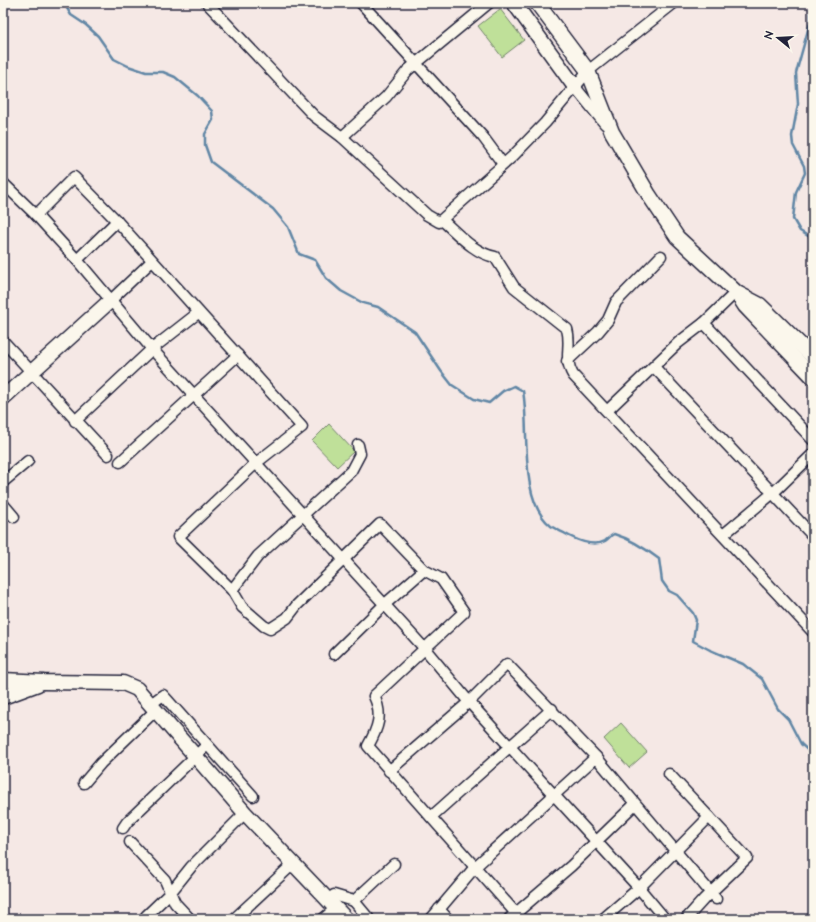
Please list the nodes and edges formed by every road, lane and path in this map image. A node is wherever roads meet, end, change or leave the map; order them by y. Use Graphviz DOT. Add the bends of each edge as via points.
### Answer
graph roads {
  1 [pos="207,3"];
  2 [pos="361,3"];
  3 [pos="489,3"];
  4 [pos="514,3"];
  5 [pos="537,3"];
  6 [pos="674,3"];
  7 [pos="416,63"];
  8 [pos="588,72"];
  9 [pos="575,86"];
  10 [pos="612,132"];
  11 [pos="342,137"];
  12 [pos="503,164"];
  13 [pos="3,183"];
  14 [pos="36,215"];
  15 [pos="442,220"];
  16 [pos="117,221"];
  17 [pos="661,256"];
  18 [pos="77,260"];
  19 [pos="152,261"];
  20 [pos="736,292"];
  21 [pos="111,300"];
  22 [pos="198,313"];
  23 [pos="704,323"];
  24 [pos="3,341"];
  25 [pos="152,349"];
  26 [pos="238,355"];
  27 [pos="813,357"];
  28 [pos="567,361"];
  29 [pos="654,367"];
  30 [pos="32,372"];
  31 [pos="813,377"];
  32 [pos="194,394"];
  33 [pos="3,398"];
  34 [pos="608,410"];
  35 [pos="75,421"];
  36 [pos="813,440"];
  37 [pos="358,445"];
  38 [pos="813,454"];
  39 [pos="108,455"];
  40 [pos="28,461"];
  41 [pos="120,462"];
  42 [pos="256,463"];
  43 [pos="3,482"];
  44 [pos="773,493"];
  45 [pos="3,504"];
  46 [pos="303,514"];
  47 [pos="14,517"];
  48 [pos="723,535"];
  49 [pos="813,536"];
  50 [pos="344,560"];
  51 [pos="424,570"];
  52 [pos="232,590"];
  53 [pos="384,604"];
  54 [pos="813,632"];
  55 [pos="425,649"];
  56 [pos="334,654"];
  57 [pos="3,680"];
  58 [pos="44,682"];
  59 [pos="3,697"];
  60 [pos="469,702"];
  61 [pos="154,707"];
  62 [pos="552,709"];
  63 [pos="207,745"];
  64 [pos="510,747"];
  65 [pos="195,756"];
  66 [pos="596,757"];
  67 [pos="389,771"];
  68 [pos="669,774"];
  69 [pos="84,783"];
  70 [pos="555,795"];
  71 [pos="253,796"];
  72 [pos="634,804"];
  73 [pos="245,813"];
  74 [pos="431,817"];
  75 [pos="709,817"];
  76 [pos="123,828"];
  77 [pos="130,842"];
  78 [pos="597,842"];
  79 [pos="676,850"];
  80 [pos="293,864"];
  81 [pos="394,864"];
  82 [pos="475,867"];
  83 [pos="639,888"];
  84 [pos="171,892"];
  85 [pos="713,895"];
  86 [pos="354,900"];
  87 [pos="332,904"];
  88 [pos="439,909"];
  89 [pos="146,916"];
  90 [pos="515,917"];
  91 [pos="190,919"];
  92 [pos="234,919"];
  93 [pos="323,919"];
  94 [pos="346,919"];
  95 [pos="369,919"];
  96 [pos="431,919"];
  97 [pos="448,919"];
  98 [pos="603,919"];
  99 [pos="665,919"];
  100 [pos="686,919"];
  1 -- 11 [label="street" via="314,116"];
  2 -- 7 [label="street"];
  3 -- 7 [label="street"];
  4 -- 9 [label="street"];
  5 -- 8 [label="street"];
  6 -- 8 [label="street"];
  7 -- 11 [label="street" via="386,97"];
  7 -- 12 [label="street" via="483,137"];
  8 -- 9 [label="street"];
  8 -- 10 [label="street"];
  9 -- 10 [label="street"];
  9 -- 12 [label="street" via="545,123"];
  10 -- 20 [label="street" via="677,237"];
  11 -- 15 [label="street" via="426,215 439,222"];
  12 -- 15 [label="street"];
  13 -- 14 [label="street"];
  14 -- 16 [label="street" via="74,177"];
  14 -- 18 [label="street"];
  15 -- 28 [label="street" via="481,252 495,257 514,287 567,329 570,338"];
  16 -- 18 [label="street"];
  16 -- 19 [label="street"];
  17 -- 28 [label="street" via="616,302 608,320 598,332"];
  18 -- 21 [label="street"];
  19 -- 21 [label="street"];
  19 -- 22 [label="street"];
  20 -- 23 [label="street"];
  20 -- 27 [label="street" via="760,305"];
  20 -- 31 [label="street" via="745,306"];
  21 -- 25 [label="street"];
  21 -- 30 [label="street"];
  22 -- 25 [label="street"];
  22 -- 26 [label="street"];
  23 -- 29 [label="street"];
  23 -- 36 [label="street"];
  24 -- 30 [label="street"];
  25 -- 32 [label="street"];
  25 -- 35 [label="street"];
  26 -- 32 [label="street"];
  26 -- 42 [label="street" via="302,427"];
  28 -- 34 [label="street" via="573,375"];
  29 -- 34 [label="street"];
  29 -- 44 [label="street"];
  30 -- 33 [label="street"];
  30 -- 35 [label="street"];
  32 -- 41 [label="street"];
  32 -- 42 [label="street"];
  34 -- 48 [label="street"];
  35 -- 39 [label="street"];
  37 -- 46 [label="street" via="360,454 351,470 330,492"];
  38 -- 44 [label="street"];
  40 -- 43 [label="street"];
  42 -- 46 [label="street"];
  42 -- 52 [label="street" via="178,537"];
  44 -- 48 [label="street"];
  44 -- 49 [label="street"];
  45 -- 47 [label="street"];
  46 -- 50 [label="street"];
  46 -- 52 [label="street" via="258,556"];
  48 -- 54 [label="street"];
  50 -- 51 [label="street" via="380,524"];
  50 -- 52 [label="street" via="287,618 270,628 242,607"];
  50 -- 53 [label="street"];
  51 -- 53 [label="street"];
  51 -- 55 [label="street" via="441,579 464,612"];
  53 -- 55 [label="street"];
  53 -- 56 [label="street"];
  55 -- 60 [label="street"];
  55 -- 67 [label="street" via="374,696 380,720 368,746"];
  57 -- 58 [label="street"];
  58 -- 59 [label="street"];
  58 -- 61 [label="street" via="123,683 137,689"];
  60 -- 62 [label="street" via="507,664"];
  60 -- 64 [label="street"];
  60 -- 67 [label="street"];
  61 -- 63 [label="street" via="163,695"];
  61 -- 65 [label="street"];
  61 -- 69 [label="street"];
  62 -- 64 [label="street"];
  62 -- 66 [label="street"];
  63 -- 65 [label="street"];
  63 -- 71 [label="street"];
  64 -- 70 [label="street"];
  64 -- 74 [label="street"];
  65 -- 73 [label="street"];
  65 -- 76 [label="street"];
  66 -- 70 [label="street"];
  66 -- 72 [label="street"];
  67 -- 74 [label="street"];
  68 -- 75 [label="street"];
  70 -- 78 [label="street"];
  70 -- 82 [label="street"];
  72 -- 78 [label="street"];
  72 -- 79 [label="street"];
  73 -- 80 [label="street"];
  73 -- 84 [label="street" via="191,867"];
  74 -- 82 [label="street"];
  75 -- 79 [label="street"];
  75 -- 85 [label="street" via="747,858"];
  77 -- 84 [label="street" via="165,880"];
  78 -- 83 [label="street"];
  78 -- 90 [label="street"];
  79 -- 83 [label="street"];
  79 -- 85 [label="street"];
  80 -- 87 [label="street"];
  80 -- 92 [label="street"];
  81 -- 86 [label="street"];
  82 -- 88 [label="street"];
  82 -- 90 [label="street"];
  83 -- 98 [label="street"];
  83 -- 99 [label="street"];
  84 -- 89 [label="street"];
  84 -- 91 [label="street" via="175,903"];
  85 -- 100 [label="street"];
  86 -- 87 [label="street" via="334,895"];
  86 -- 95 [label="street"];
  87 -- 93 [label="street"];
  87 -- 94 [label="street"];
  88 -- 96 [label="street"];
  88 -- 97 [label="street"];
}
